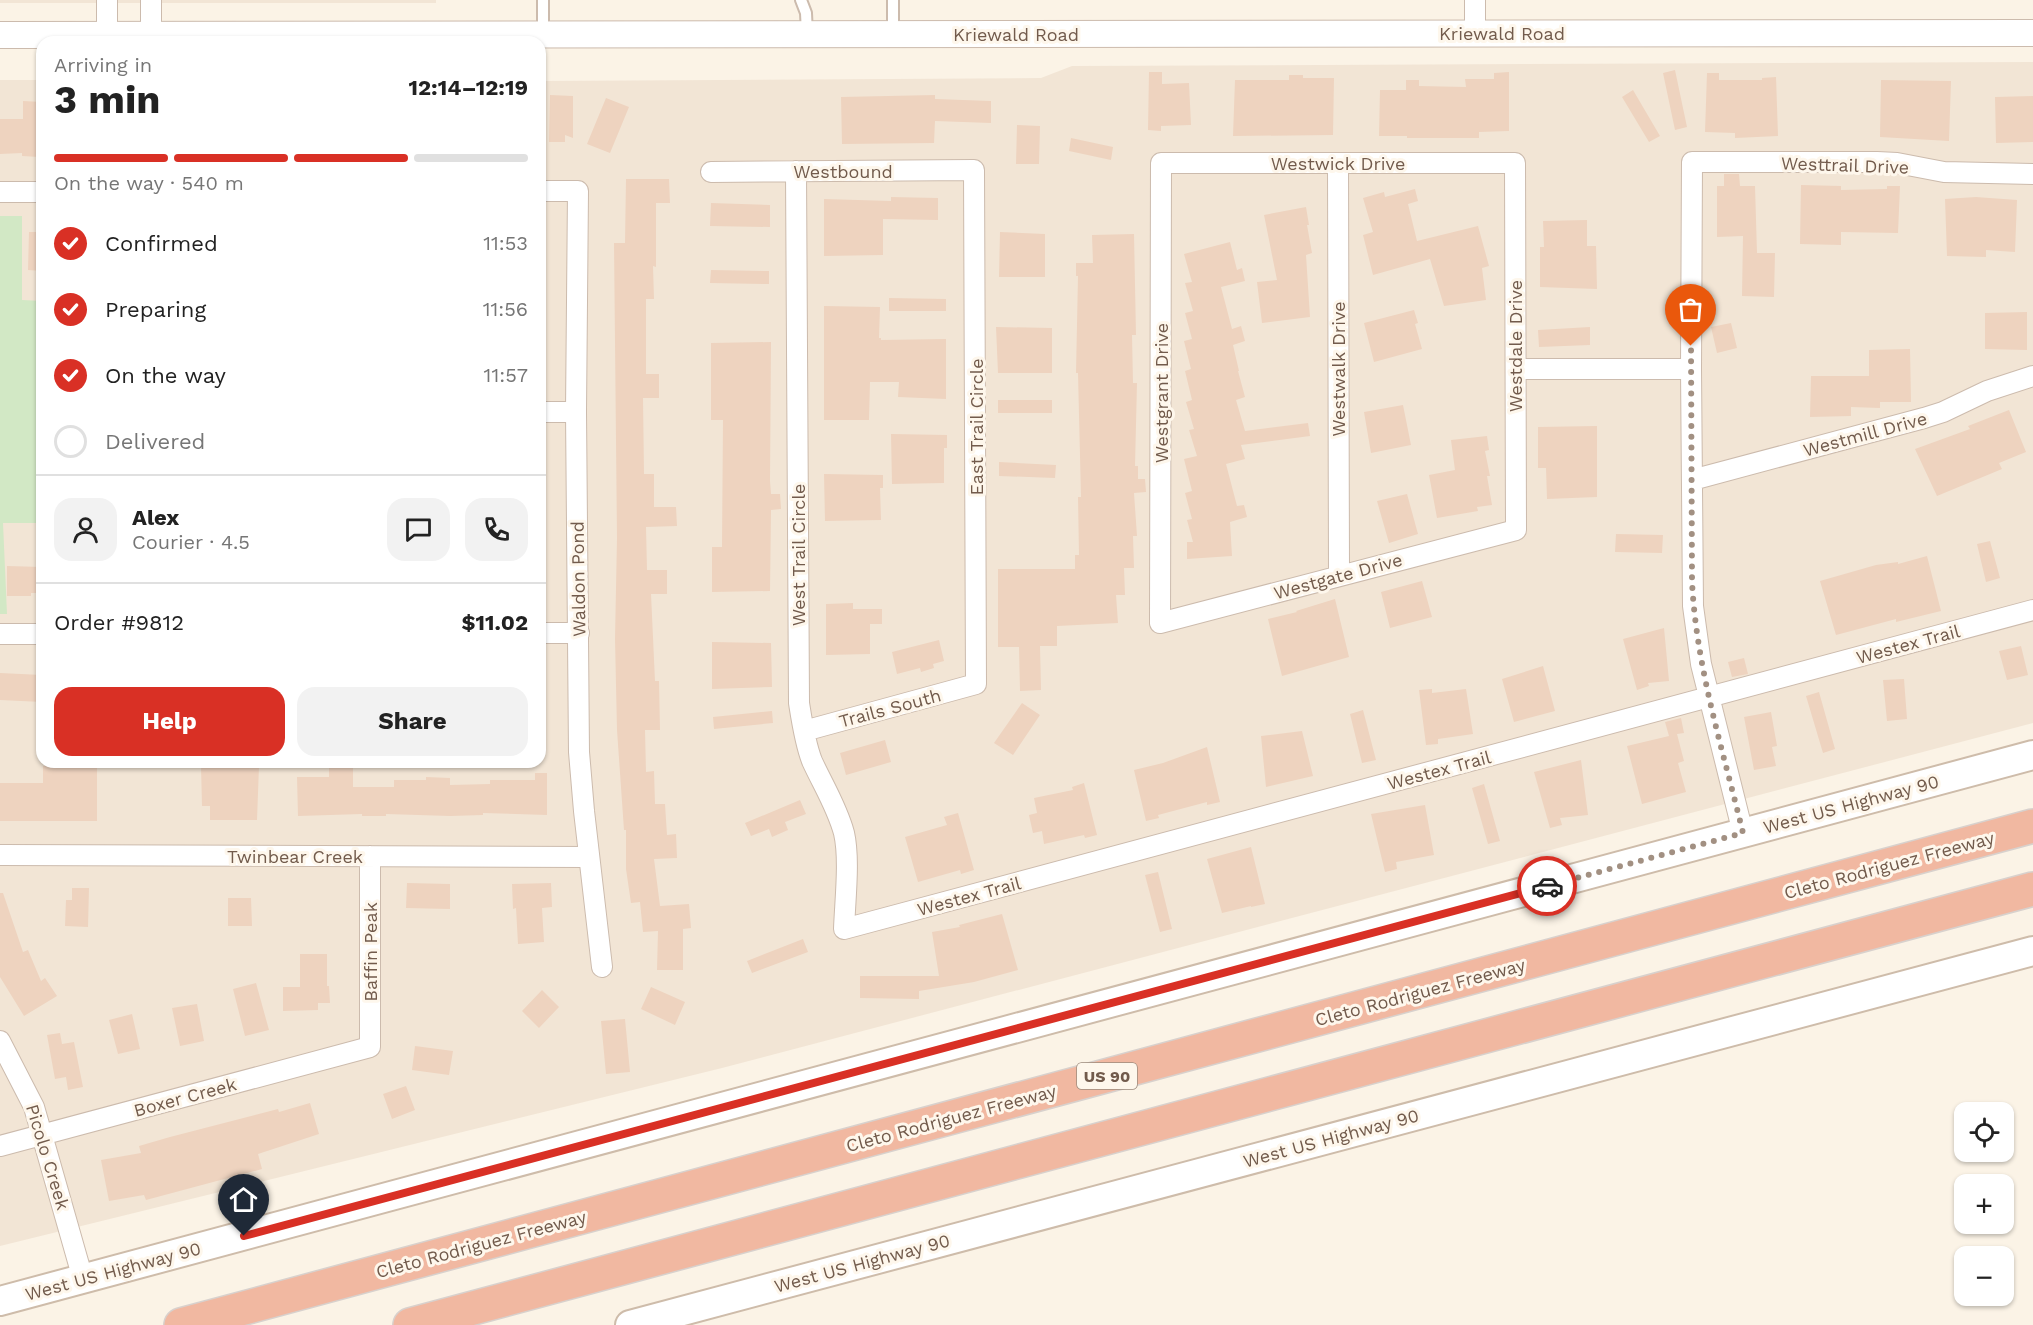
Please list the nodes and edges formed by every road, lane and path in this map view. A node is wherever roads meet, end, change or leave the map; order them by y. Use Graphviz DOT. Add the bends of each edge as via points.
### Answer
graph roads {
  1 [pos="107,0"];
  2 [pos="151,0"];
  3 [pos="543,0"];
  4 [pos="801,0"];
  5 [pos="893,0"];
  6 [pos="1475,0"];
  7 [pos="1475,33"];
  8 [pos="2033,33"];
  9 [pos="543,34"];
  10 [pos="807,34"];
  11 [pos="893,34"];
  12 [pos="0,35"];
  13 [pos="107,35"];
  14 [pos="151,35"];
  15 [pos="1161,163"];
  16 [pos="1338,163"];
  17 [pos="1515,163"];
  18 [pos="974,170"];
  19 [pos="796,171"];
  20 [pos="711,172"];
  21 [pos="2033,174"];
  22 [pos="546,191"];
  23 [pos="0,192"];
  24 [pos="36,192"];
  25 [pos="1516,369"];
  26 [pos="1691,369"];
  27 [pos="2033,376"];
  28 [pos="546,412"];
  29 [pos="576,412"];
  30 [pos="1692,480"];
  31 [pos="1516,530"];
  32 [pos="1339,575"];
  33 [pos="2033,610"];
  34 [pos="1160,623"];
  35 [pos="546,633"];
  36 [pos="579,633"];
  37 [pos="0,634"];
  38 [pos="36,634"];
  39 [pos="976,684"];
  40 [pos="1710,697"];
  41 [pos="804,731"];
  42 [pos="2033,755"];
  43 [pos="2033,826"];
  44 [pos="1743,833"];
  45 [pos="0,855"];
  46 [pos="370,856"];
  47 [pos="590,857"];
  48 [pos="2033,889"];
  49 [pos="844,929"];
  50 [pos="2033,951"];
  51 [pos="602,967"];
  52 [pos="0,1041"];
  53 [pos="370,1047"];
  54 [pos="42,1136"];
  55 [pos="0,1146"];
  56 [pos="83,1279"];
  57 [pos="0,1301"];
  58 [pos="181,1325"];
  59 [pos="410,1325"];
  60 [pos="630,1325"];
  1 -- 13 [label="street"];
  2 -- 14 [label="street"];
  3 -- 9 [label="lane"];
  4 -- 10 [label="lane"];
  5 -- 11 [label="lane"];
  6 -- 7 [label="street"];
  7 -- 8 [label="street, Kriewald Road"];
  7 -- 11 [label="street, Kriewald Road"];
  9 -- 10 [label="street, Kriewald Road"];
  9 -- 14 [label="street, Kriewald Road"];
  10 -- 11 [label="street, Kriewald Road"];
  12 -- 13 [label="street, Kriewald Road"];
  13 -- 14 [label="street, Kriewald Road"];
  15 -- 16 [label="street, Westwick Drive"];
  15 -- 34 [label="street, Westgrant Drive"];
  16 -- 17 [label="street, Westwick Drive"];
  16 -- 32 [label="street, Westwalk Drive"];
  17 -- 25 [label="street, Westdale Drive"];
  18 -- 19 [label="street, Westbound"];
  18 -- 39 [label="street, East Trail Circle"];
  19 -- 20 [label="street, Westbound"];
  19 -- 41 [label="street, West Trail Circle" via="799,703"];
  21 -- 26 [label="street, Westtrail Drive" via="1944,172 1877,162 1692,162"];
  22 -- 29 [label="street, Waldon Pond" via="578,191"];
  23 -- 24 [label="street"];
  25 -- 26 [label="street"];
  25 -- 31 [label="street, Westdale Drive"];
  26 -- 30 [label="street"];
  27 -- 30 [label="street, Westmill Drive" via="1924,418"];
  28 -- 29 [label="street"];
  29 -- 36 [label="street, Waldon Pond"];
  30 -- 40 [label="street" via="1693,606"];
  31 -- 32 [label="street, Westgate Drive"];
  32 -- 34 [label="street, Westgate Drive"];
  33 -- 40 [label="street, Westex Trail"];
  35 -- 36 [label="street"];
  36 -- 47 [label="street, Waldon Pond" via="579,752"];
  37 -- 38 [label="street"];
  39 -- 41 [label="street, Trails South"];
  40 -- 44 [label="street"];
  40 -- 49 [label="street, Westex Trail"];
  41 -- 49 [label="street, West Trail Circle" via="812,760 844,834"];
  42 -- 44 [label="main road, West US Highway 90"];
  43 -- 58 [label="highway, Cleto Rodriguez Freeway / US 90"];
  44 -- 56 [label="main road, West US Highway 90"];
  45 -- 46 [label="street, Twinbear Creek"];
  46 -- 47 [label="street, Twinbear Creek"];
  46 -- 53 [label="street, Baffin Peak"];
  47 -- 51 [label="street, Waldon Pond"];
  48 -- 59 [label="highway"];
  50 -- 60 [label="main road, West US Highway 90"];
  52 -- 54 [label="street, Picolo Creek" via="34,1107"];
  53 -- 54 [label="street, Boxer Creek"];
  54 -- 55 [label="street, Boxer Creek"];
  54 -- 56 [label="street, Picolo Creek"];
  56 -- 57 [label="main road, West US Highway 90"];
}
